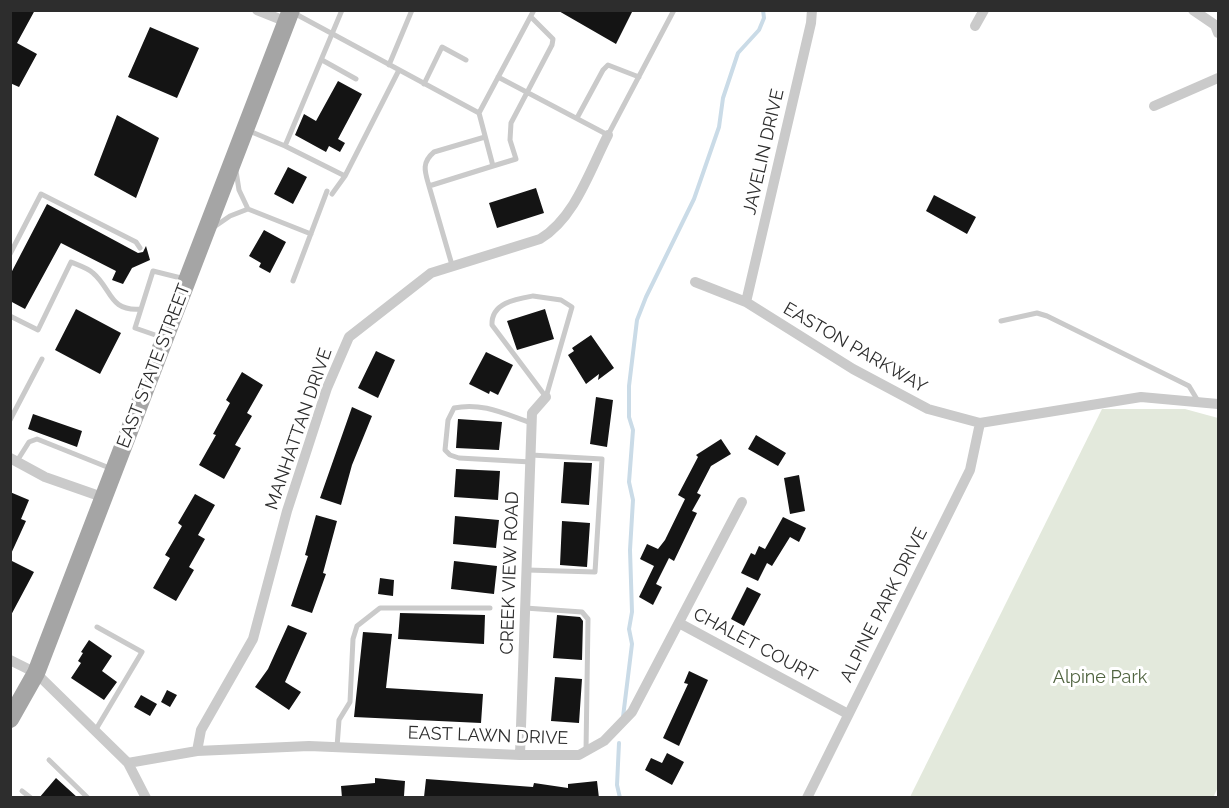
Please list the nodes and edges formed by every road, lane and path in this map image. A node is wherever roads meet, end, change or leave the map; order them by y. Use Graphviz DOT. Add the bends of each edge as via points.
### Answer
graph roads {
  1 [pos="257,10"];
  2 [pos="342,10"];
  3 [pos="412,10"];
  4 [pos="534,10"];
  5 [pos="674,10"];
  6 [pos="812,10"];
  7 [pos="984,10"];
  8 [pos="1193,10"];
  9 [pos="290,15"];
  10 [pos="531,17"];
  11 [pos="975,26"];
  12 [pos="1218,33"];
  13 [pos="333,35"];
  14 [pos="322,60"];
  15 [pos="466,60"];
  16 [pos="389,64"];
  17 [pos="399,70"];
  18 [pos="498,77"];
  19 [pos="639,77"];
  20 [pos="1218,78"];
  21 [pos="356,79"];
  22 [pos="424,84"];
  23 [pos="527,92"];
  24 [pos="1154,106"];
  25 [pos="479,113"];
  26 [pos="577,118"];
  27 [pos="245,129"];
  28 [pos="608,135"];
  29 [pos="485,137"];
  30 [pos="285,146"];
  31 [pos="233,159"];
  32 [pos="493,166"];
  33 [pos="345,176"];
  34 [pos="429,186"];
  35 [pos="248,209"];
  36 [pos="205,233"];
  37 [pos="310,234"];
  38 [pos="141,248"];
  39 [pos="10,254"];
  40 [pos="452,265"];
  41 [pos="187,280"];
  42 [pos="293,281"];
  43 [pos="695,282"];
  44 [pos="746,302"];
  45 [pos="141,309"];
  46 [pos="10,316"];
  47 [pos="1001,321"];
  48 [pos="165,338"];
  49 [pos="42,359"];
  50 [pos="546,397"];
  51 [pos="1199,402"];
  52 [pos="1218,404"];
  53 [pos="10,420"];
  54 [pos="980,423"];
  55 [pos="532,424"];
  56 [pos="14,459"];
  57 [pos="531,459"];
  58 [pos="115,470"];
  59 [pos="105,498"];
  60 [pos="742,502"];
  61 [pos="527,570"];
  62 [pos="490,608"];
  63 [pos="525,608"];
  64 [pos="679,623"];
  65 [pos="97,627"];
  66 [pos="10,660"];
  67 [pos="36,673"];
  68 [pos="848,714"];
  69 [pos="10,719"];
  70 [pos="95,731"];
  71 [pos="337,747"];
  72 [pos="197,751"];
  73 [pos="586,751"];
  74 [pos="520,755"];
  75 [pos="49,760"];
  76 [pos="128,763"];
  77 [pos="22,791"];
  78 [pos="31,798"];
  79 [pos="88,798"];
  80 [pos="146,798"];
  81 [pos="807,798"];
  1 -- 9 [label="street"];
  2 -- 13 [label="lane"];
  3 -- 16 [label="lane"];
  4 -- 10 [label="lane"];
  5 -- 19 [label="lane"];
  6 -- 44 [label="street, JAVELIN DRIVE"];
  7 -- 11 [label="street"];
  8 -- 12 [label="street" via="1215,25"];
  9 -- 13 [label="lane"];
  9 -- 27 [label="main road, EAST STATE STREET"];
  10 -- 18 [label="lane"];
  10 -- 23 [label="lane" via="553,39"];
  13 -- 14 [label="lane"];
  13 -- 16 [label="lane"];
  14 -- 21 [label="lane"];
  14 -- 30 [label="lane"];
  15 -- 22 [label="lane" via="442,47"];
  16 -- 17 [label="lane"];
  17 -- 22 [label="lane"];
  17 -- 33 [label="lane"];
  18 -- 23 [label="lane"];
  18 -- 25 [label="lane"];
  19 -- 26 [label="lane" via="608,65"];
  19 -- 28 [label="lane"];
  20 -- 24 [label="street"];
  22 -- 25 [label="lane"];
  23 -- 26 [label="lane"];
  23 -- 32 [label="lane" via="509,132 516,159"];
  25 -- 29 [label="lane"];
  26 -- 28 [label="lane"];
  27 -- 30 [label="lane"];
  27 -- 31 [label="main road, EAST STATE STREET"];
  28 -- 40 [label="street, MANHATTAN DRIVE" via="566,217 554,230 540,239"];
  29 -- 32 [label="lane"];
  29 -- 34 [label="lane" via="428,157 424,169"];
  30 -- 33 [label="lane"];
  31 -- 35 [label="lane" via="239,190"];
  31 -- 36 [label="main road, EAST STATE STREET"];
  32 -- 34 [label="lane"];
  33 -- 37 [label="lane" via="330,192"];
  34 -- 40 [label="lane"];
  35 -- 36 [label="lane"];
  35 -- 37 [label="lane"];
  36 -- 41 [label="main road, EAST STATE STREET"];
  37 -- 42 [label="lane"];
  38 -- 39 [label="lane" via="41,194"];
  40 -- 72 [label="street, MANHATTAN DRIVE" via="431,273 349,337 327,388 287,511 253,639 201,730"];
  41 -- 45 [label="lane" via="153,271"];
  41 -- 48 [label="main road, EAST STATE STREET"];
  43 -- 44 [label="street, EASTON PARKWAY"];
  44 -- 54 [label="street, EASTON PARKWAY" via="853,369 928,409"];
  45 -- 46 [label="lane" via="125,308 113,300 93,272 71,262 38,330"];
  45 -- 48 [label="lane" via="135,328"];
  47 -- 51 [label="lane" via="1036,313 1047,316 1189,386"];
  48 -- 58 [label="main road, EAST STATE STREET"];
  49 -- 53 [label="lane"];
  50 -- 50 [label="lane" via="492,325 495,310 519,298 545,297 572,307"];
  50 -- 55 [label="street, CREEK VIEW ROAD" via="532,413"];
  51 -- 52 [label="street, EASTON PARKWAY"];
  51 -- 54 [label="street, EASTON PARKWAY" via="1141,397"];
  54 -- 68 [label="street, ALPINE PARK DRIVE" via="970,470"];
  55 -- 57 [label="street, CREEK VIEW ROAD"];
  55 -- 57 [label="lane" via="487,407 454,408 448,420 445,450 459,458"];
  56 -- 58 [label="lane" via="37,439"];
  56 -- 59 [label="street" via="45,477"];
  57 -- 61 [label="street, CREEK VIEW ROAD"];
  57 -- 61 [label="lane" via="602,459 595,572"];
  58 -- 59 [label="main road, EAST STATE STREET"];
  59 -- 67 [label="main road, EAST STATE STREET"];
  60 -- 64 [label="street, EAST LAWN DRIVE"];
  61 -- 63 [label="street, CREEK VIEW ROAD"];
  62 -- 71 [label="lane" via="380,608 368,616 357,626 353,639 350,702 339,720"];
  63 -- 73 [label="lane" via="582,612 588,619"];
  63 -- 74 [label="street, CREEK VIEW ROAD"];
  64 -- 68 [label="street, CHALET COURT"];
  64 -- 73 [label="street, EAST LAWN DRIVE" via="632,712 604,741"];
  65 -- 70 [label="lane" via="142,652"];
  66 -- 67 [label="street"];
  67 -- 69 [label="main road, EAST STATE STREET"];
  67 -- 70 [label="street"];
  68 -- 81 [label="street, ALPINE PARK DRIVE"];
  70 -- 76 [label="street"];
  71 -- 72 [label="street, EAST LAWN DRIVE"];
  71 -- 74 [label="street, EAST LAWN DRIVE"];
  72 -- 76 [label="street, EAST LAWN DRIVE"];
  73 -- 74 [label="street, EAST LAWN DRIVE" via="579,755"];
  75 -- 79 [label="lane"];
  76 -- 80 [label="street"];
  77 -- 78 [label="lane"];
}
